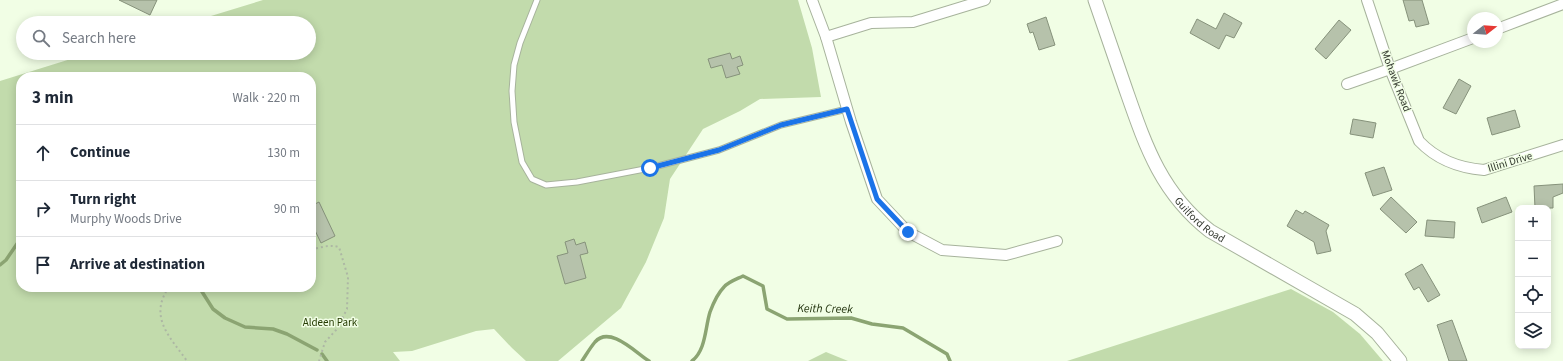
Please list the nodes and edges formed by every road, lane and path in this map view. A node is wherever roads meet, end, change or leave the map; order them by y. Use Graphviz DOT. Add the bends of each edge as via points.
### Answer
graph roads {
  1 [pos="537,0"];
  2 [pos="812,0"];
  3 [pos="985,0"];
  4 [pos="1095,0"];
  5 [pos="1367,0"];
  6 [pos="1563,4"];
  7 [pos="1503,27"];
  8 [pos="826,37"];
  9 [pos="1467,40"];
  10 [pos="1390,69"];
  11 [pos="1347,84"];
  12 [pos="847,109"];
  13 [pos="1563,145"];
  14 [pos="1434,155"];
  15 [pos="1057,241"];
  16 [pos="316,249"];
  17 [pos="166,292"];
  18 [pos="188,361"];
  19 [pos="319,361"];
  20 [pos="1400,361"];
  1 -- 12 [label="lane" via="518,50 512,92 514,122 522,162 532,179 546,186 650,168 719,150 781,125"];
  2 -- 8 [label="street"];
  3 -- 8 [label="street" via="913,22 871,23"];
  4 -- 20 [label="street, Guilford Road" via="1143,137 1159,173 1177,200 1193,218 1210,231 1355,314 1377,333"];
  5 -- 10 [label="street, Mohawk Road"];
  6 -- 7 [label="street"];
  8 -- 12 [label="street"];
  9 -- 10 [label="street"];
  10 -- 11 [label="street"];
  10 -- 14 [label="street, Mohawk Road" via="1419,141"];
  12 -- 15 [label="street" via="877,199 908,232 942,250 1006,255"];
  13 -- 14 [label="street, Illini Drive" via="1484,170 1454,164"];
  16 -- 19 [label="path" via="330,245 339,247 348,277 347,309 337,329 325,342"];
  17 -- 18 [label="path" via="162,298 160,314 165,329"];
}
